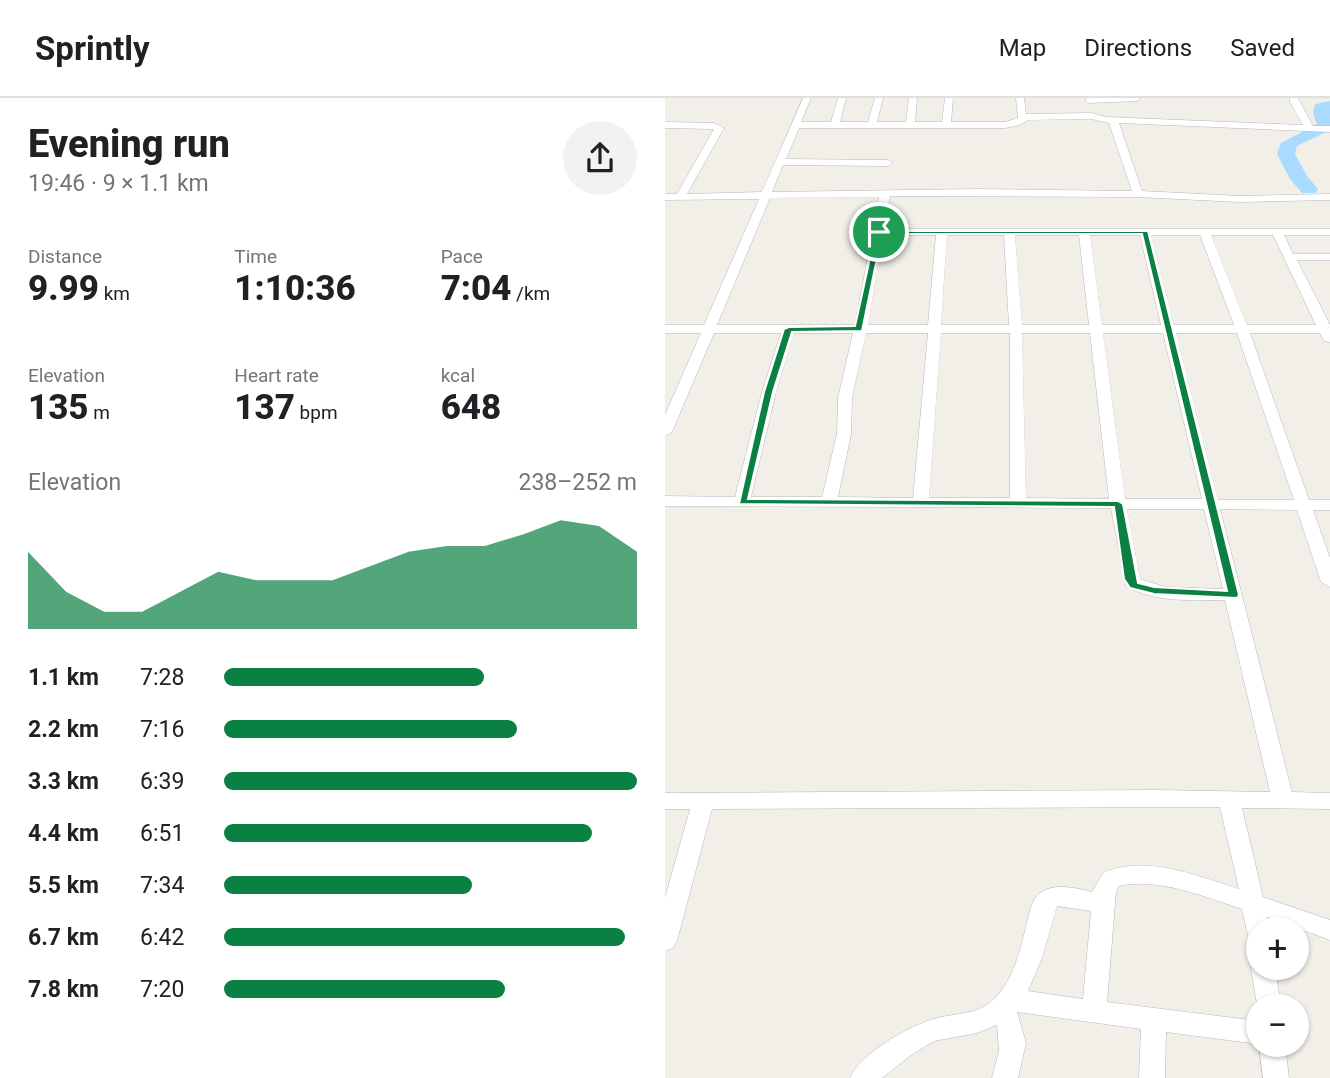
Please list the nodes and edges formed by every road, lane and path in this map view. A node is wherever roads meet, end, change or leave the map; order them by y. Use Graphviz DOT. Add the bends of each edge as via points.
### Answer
graph roads {
  1 [pos="807,98"];
  2 [pos="842,98"];
  3 [pos="879,98"];
  4 [pos="913,98"];
  5 [pos="949,98"];
  6 [pos="1020,98"];
  7 [pos="1137,98"];
  8 [pos="1293,98"];
  9 [pos="1088,99"];
  10 [pos="1092,116"];
  11 [pos="1022,117"];
  12 [pos="1113,120"];
  13 [pos="872,124"];
  14 [pos="910,124"];
  15 [pos="946,124"];
  16 [pos="665,125"];
  17 [pos="796,125"];
  18 [pos="835,125"];
  19 [pos="1313,129"];
  20 [pos="1330,129"];
  21 [pos="779,162"];
  22 [pos="888,163"];
  23 [pos="885,194"];
  24 [pos="1138,194"];
  25 [pos="764,195"];
  26 [pos="665,197"];
  27 [pos="680,197"];
  28 [pos="1328,197"];
  29 [pos="879,232"];
  30 [pos="942,232"];
  31 [pos="1009,232"];
  32 [pos="1084,232"];
  33 [pos="1146,232"];
  34 [pos="1204,232"];
  35 [pos="1277,232"];
  36 [pos="1330,232"];
  37 [pos="1287,257"];
  38 [pos="1330,257"];
  39 [pos="1330,301"];
  40 [pos="1310,302"];
  41 [pos="665,329"];
  42 [pos="789,329"];
  43 [pos="859,329"];
  44 [pos="937,329"];
  45 [pos="1170,329"];
  46 [pos="1242,329"];
  47 [pos="709,330"];
  48 [pos="1016,330"];
  49 [pos="1097,330"];
  50 [pos="1328,333"];
  51 [pos="665,432"];
  52 [pos="665,501"];
  53 [pos="742,502"];
  54 [pos="829,502"];
  55 [pos="921,503"];
  56 [pos="1018,503"];
  57 [pos="1118,504"];
  58 [pos="1211,504"];
  59 [pos="1304,505"];
  60 [pos="1330,505"];
  61 [pos="1330,582"];
  62 [pos="1233,595"];
  63 [pos="1229,799"];
  64 [pos="1283,800"];
  65 [pos="665,801"];
  66 [pos="1330,801"];
  67 [pos="703,802"];
  68 [pos="1103,904"];
  69 [pos="1253,905"];
  70 [pos="1255,917"];
  71 [pos="1330,930"];
  72 [pos="665,941"];
  73 [pos="1006,1004"];
  74 [pos="1094,1012"];
  75 [pos="1154,1021"];
  76 [pos="1246,1032"];
  77 [pos="1273,1057"];
  78 [pos="863,1078"];
  79 [pos="1005,1078"];
  80 [pos="1152,1078"];
  81 [pos="1276,1078"];
  1 -- 17 [label="street"];
  2 -- 18 [label="street"];
  3 -- 13 [label="street"];
  4 -- 14 [label="street"];
  5 -- 15 [label="street"];
  6 -- 11 [label="street"];
  7 -- 9 [label="street"];
  8 -- 19 [label="street"];
  9 -- 10 [label="street"];
  10 -- 11 [label="street"];
  10 -- 12 [label="street"];
  11 -- 15 [label="street" via="1009,125"];
  12 -- 19 [label="street"];
  12 -- 24 [label="street"];
  13 -- 14 [label="street"];
  13 -- 18 [label="street"];
  14 -- 15 [label="street"];
  16 -- 27 [label="street" via="719,128"];
  17 -- 18 [label="street"];
  17 -- 21 [label="street"];
  19 -- 20 [label="street"];
  21 -- 22 [label="street"];
  21 -- 25 [label="street"];
  23 -- 24 [label="street"];
  23 -- 25 [label="street"];
  23 -- 29 [label="street"];
  24 -- 28 [label="street"];
  25 -- 27 [label="street"];
  25 -- 47 [label="street"];
  26 -- 27 [label="street"];
  29 -- 30 [label="street"];
  29 -- 43 [label="street"];
  30 -- 31 [label="street"];
  30 -- 44 [label="street"];
  31 -- 32 [label="street"];
  31 -- 48 [label="street"];
  32 -- 33 [label="street"];
  32 -- 49 [label="street"];
  33 -- 34 [label="street"];
  33 -- 45 [label="street"];
  34 -- 35 [label="street"];
  34 -- 46 [label="street"];
  35 -- 36 [label="street"];
  35 -- 37 [label="street"];
  37 -- 38 [label="street"];
  37 -- 40 [label="street"];
  39 -- 40 [label="street"];
  40 -- 50 [label="street"];
  41 -- 47 [label="street"];
  42 -- 43 [label="street"];
  42 -- 47 [label="street"];
  42 -- 53 [label="street"];
  43 -- 44 [label="street"];
  43 -- 54 [label="street"];
  44 -- 48 [label="street"];
  44 -- 55 [label="street"];
  45 -- 46 [label="street"];
  45 -- 49 [label="street"];
  45 -- 58 [label="street"];
  46 -- 50 [label="street"];
  46 -- 59 [label="street"];
  47 -- 51 [label="street"];
  48 -- 49 [label="street"];
  48 -- 56 [label="street"];
  49 -- 57 [label="street"];
  52 -- 53 [label="street"];
  53 -- 54 [label="street"];
  54 -- 55 [label="street"];
  55 -- 56 [label="street"];
  56 -- 57 [label="street"];
  57 -- 58 [label="street"];
  57 -- 62 [label="street" via="1134,585"];
  58 -- 59 [label="street"];
  58 -- 62 [label="street"];
  59 -- 60 [label="street"];
  59 -- 61 [label="street"];
  62 -- 64 [label="street"];
  63 -- 64 [label="street"];
  63 -- 67 [label="street"];
  63 -- 69 [label="street"];
  64 -- 66 [label="street"];
  65 -- 67 [label="street"];
  67 -- 72 [label="street"];
  68 -- 69 [label="street" via="1106,884 1129,874 1184,882"];
  68 -- 73 [label="street" via="1058,896 1048,899 1027,967"];
  68 -- 74 [label="street"];
  69 -- 70 [label="street"];
  69 -- 71 [label="street"];
  73 -- 74 [label="street"];
  73 -- 78 [label="street" via="984,1020 926,1032"];
  73 -- 79 [label="street" via="1015,1041"];
  74 -- 75 [label="street"];
  75 -- 76 [label="street"];
  75 -- 80 [label="street"];
  77 -- 81 [label="street"];
}
